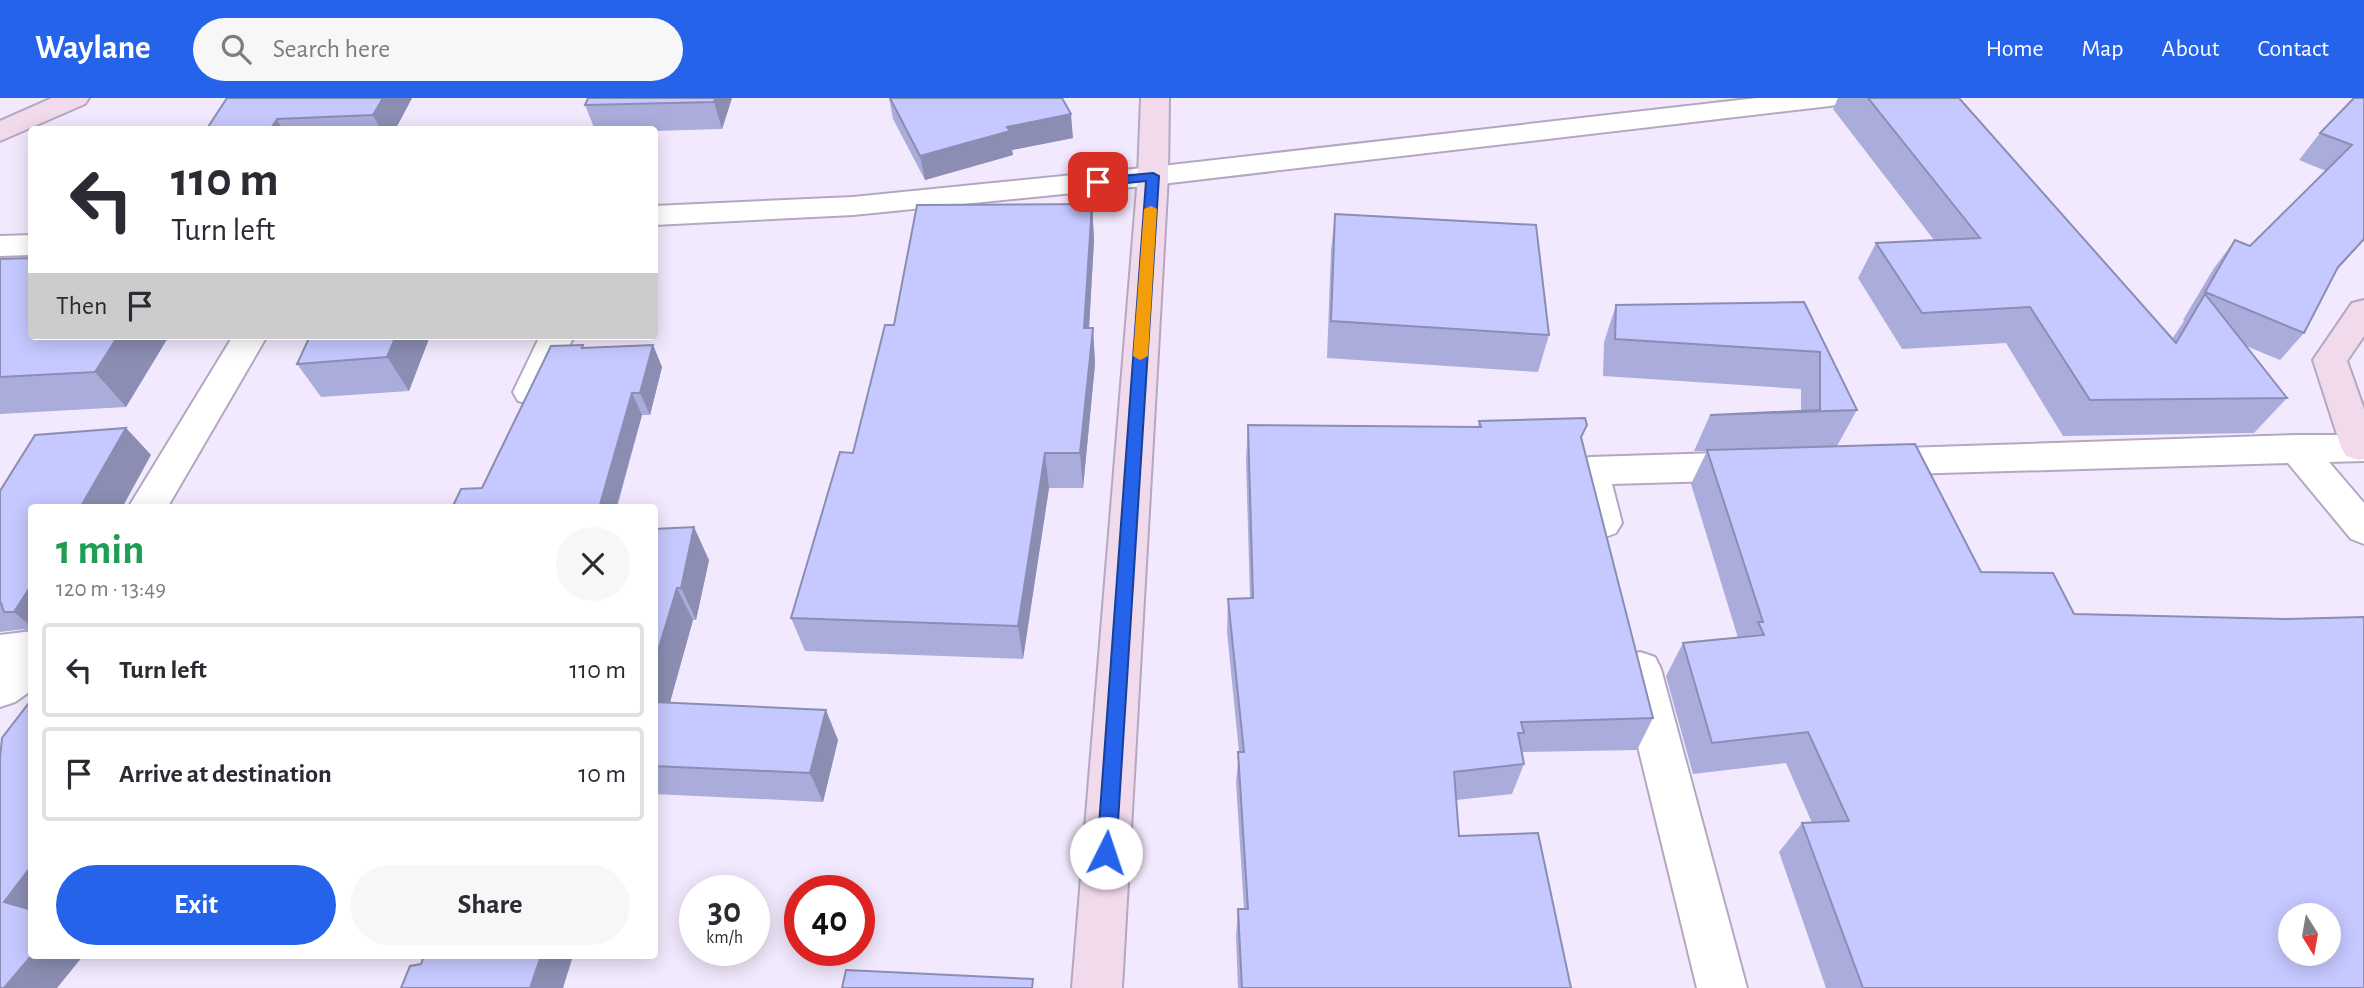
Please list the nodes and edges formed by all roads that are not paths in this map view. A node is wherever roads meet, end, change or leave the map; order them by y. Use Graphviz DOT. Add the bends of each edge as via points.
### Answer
graph roads {
  1 [pos="75,98"];
  2 [pos="1155,98"];
  3 [pos="1830,98"];
  4 [pos="0,132"];
  5 [pos="1153,176"];
  6 [pos="658,216"];
  7 [pos="28,245"];
  8 [pos="0,246"];
  9 [pos="2364,311"];
  10 [pos="248,340"];
  11 [pos="555,340"];
  12 [pos="515,423"];
  13 [pos="2361,447"];
  14 [pos="2296,448"];
  15 [pos="1839,463"];
  16 [pos="1784,465"];
  17 [pos="149,504"];
  18 [pos="2364,529"];
  19 [pos="1614,564"];
  20 [pos="1630,630"];
  21 [pos="28,648"];
  22 [pos="0,652"];
  23 [pos="28,670"];
  24 [pos="0,689"];
  25 [pos="1097,988"];
  26 [pos="1722,988"];
  1 -- 4 [label="street"];
  2 -- 5 [label="street"];
  3 -- 5 [label="street"];
  5 -- 6 [label="street" via="853,206"];
  5 -- 25 [label="street"];
  7 -- 8 [label="street"];
  9 -- 13 [label="street" via="2330,360"];
  10 -- 17 [label="street"];
  11 -- 12 [label="street"];
  13 -- 14 [label="street"];
  14 -- 15 [label="street"];
  14 -- 18 [label="street"];
  16 -- 19 [label="street" via="1590,471"];
  20 -- 26 [label="street"];
  21 -- 22 [label="street"];
  23 -- 24 [label="street"];
}
